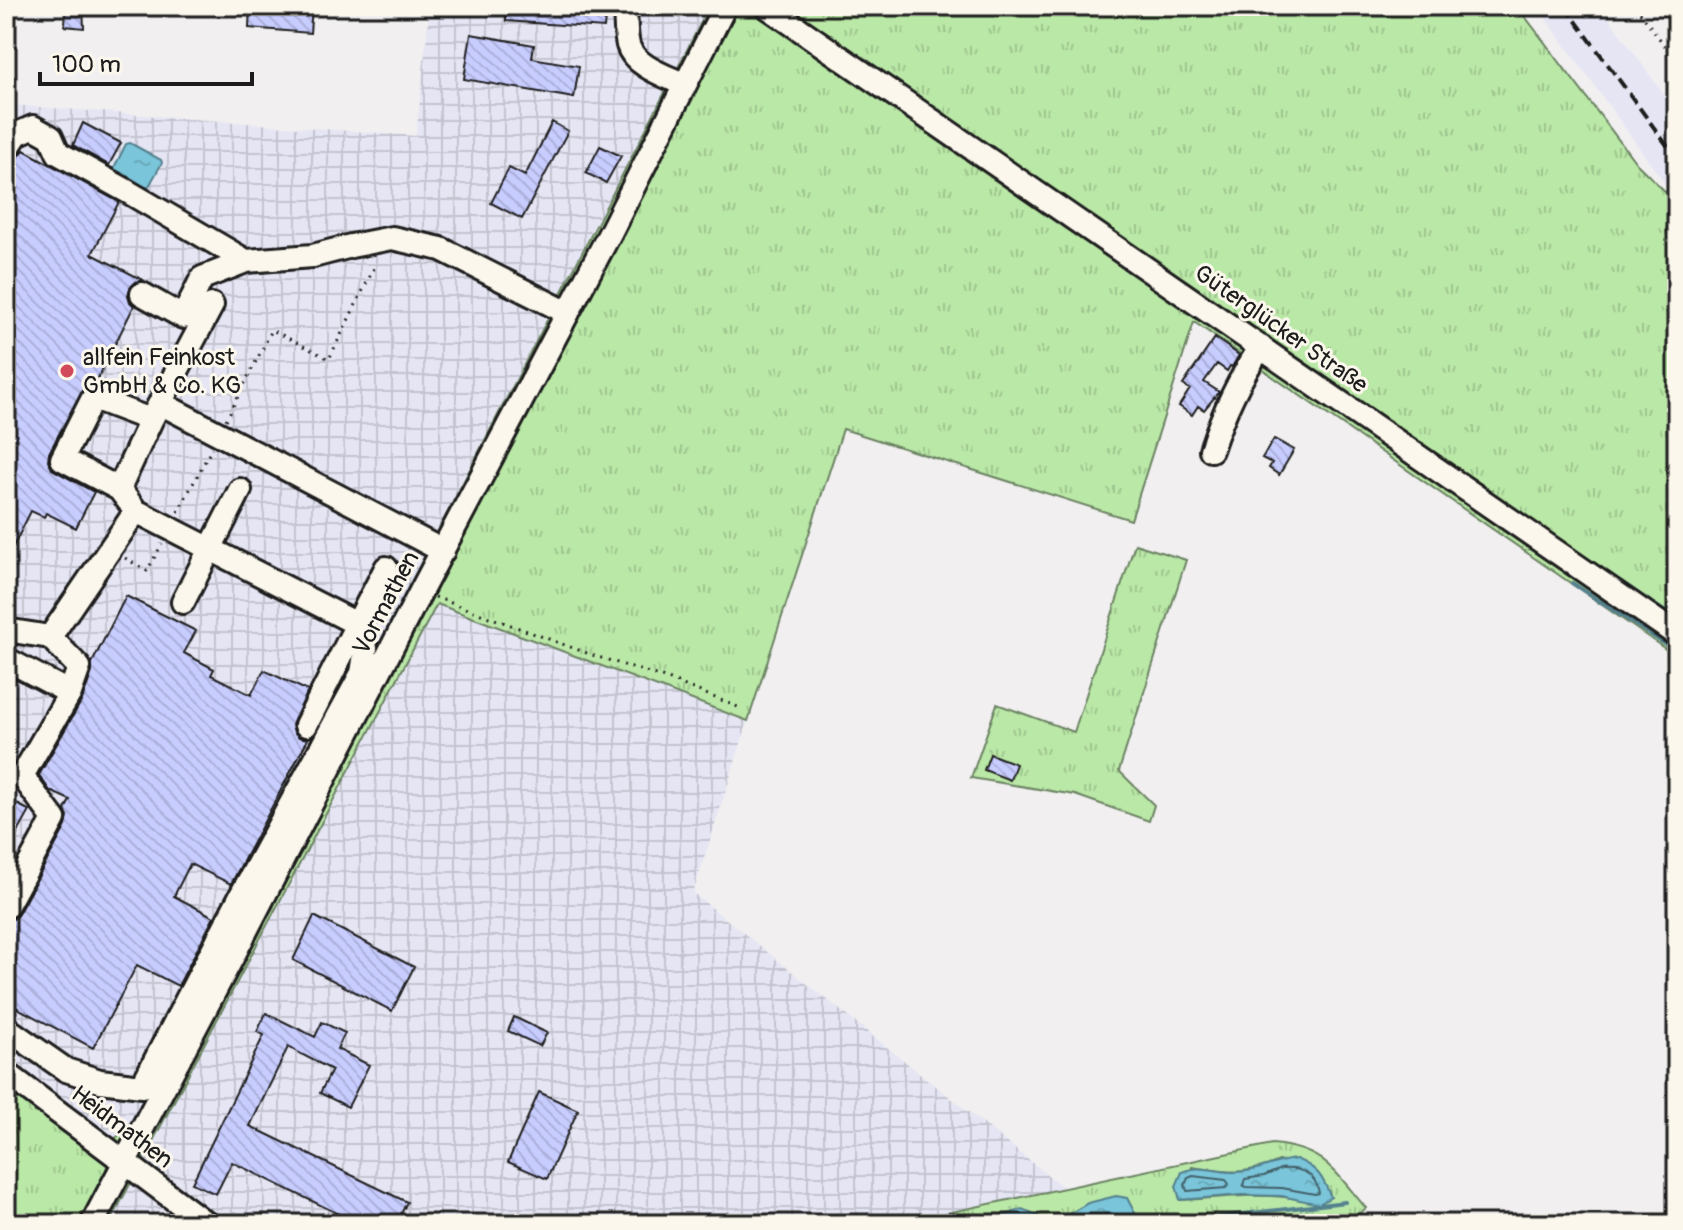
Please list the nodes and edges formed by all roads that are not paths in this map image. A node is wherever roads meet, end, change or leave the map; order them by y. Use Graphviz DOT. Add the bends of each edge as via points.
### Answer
graph roads {
  1 [pos="625,6"];
  2 [pos="725,6"];
  3 [pos="768,7"];
  4 [pos="685,85"];
  5 [pos="6,151"];
  6 [pos="246,261"];
  7 [pos="142,294"];
  8 [pos="212,305"];
  9 [pos="568,313"];
  10 [pos="1261,347"];
  11 [pos="155,411"];
  12 [pos="1211,450"];
  13 [pos="119,489"];
  14 [pos="240,490"];
  15 [pos="136,511"];
  16 [pos="209,550"];
  17 [pos="443,551"];
  18 [pos="386,568"];
  19 [pos="183,602"];
  20 [pos="357,624"];
  21 [pos="6,630"];
  22 [pos="1677,635"];
  23 [pos="50,637"];
  24 [pos="6,659"];
  25 [pos="70,693"];
  26 [pos="306,725"];
  27 [pos="6,907"];
  28 [pos="6,1028"];
  29 [pos="6,1073"];
  30 [pos="125,1162"];
  31 [pos="92,1224"];
  32 [pos="207,1224"];
  1 -- 4 [label="street" via="634,57"];
  2 -- 4 [label="street, Vormathen"];
  3 -- 10 [label="street, Güterglücker Straße"];
  4 -- 9 [label="street, Vormathen"];
  5 -- 6 [label="street" via="17,134 33,127 51,137 58,153"];
  6 -- 7 [label="street" via="202,278 183,317"];
  6 -- 9 [label="street" via="313,256 392,238 441,249"];
  8 -- 11 [label="street"];
  9 -- 17 [label="street, Vormathen"];
  10 -- 12 [label="street" via="1222,416"];
  10 -- 22 [label="street, Güterglücker Straße"];
  11 -- 13 [label="street"];
  11 -- 13 [label="street" via="93,398 62,459"];
  11 -- 17 [label="street" via="219,434"];
  13 -- 15 [label="street"];
  14 -- 16 [label="street"];
  15 -- 16 [label="street"];
  15 -- 23 [label="street"];
  16 -- 19 [label="street"];
  16 -- 20 [label="street"];
  17 -- 30 [label="street, Vormathen"];
  18 -- 20 [label="street"];
  20 -- 26 [label="street"];
  20 -- 28 [label="street" via="366,648 362,673 142,1086 66,1070"];
  21 -- 23 [label="street"];
  23 -- 25 [label="street" via="79,667"];
  24 -- 25 [label="street"];
  25 -- 27 [label="street" via="22,776 54,819"];
  29 -- 30 [label="street, Heidmathen"];
  30 -- 31 [label="street, Vormathen"];
  30 -- 32 [label="street, Heidmathen"];
}
